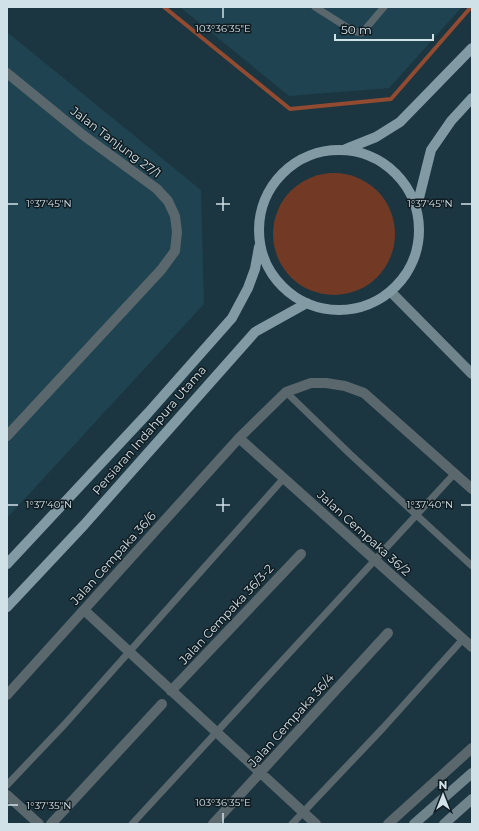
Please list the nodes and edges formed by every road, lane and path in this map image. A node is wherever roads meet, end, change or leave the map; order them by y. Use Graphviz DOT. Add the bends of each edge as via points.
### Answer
graph roads {
  1 [pos="315,7"];
  2 [pos="384,7"];
  3 [pos="472,48"];
  4 [pos="7,73"];
  5 [pos="472,98"];
  6 [pos="346,149"];
  7 [pos="417,206"];
  8 [pos="260,246"];
  9 [pos="391,292"];
  10 [pos="307,303"];
  11 [pos="472,374"];
  12 [pos="286,392"];
  13 [pos="7,436"];
  14 [pos="239,438"];
  15 [pos="454,473"];
  16 [pos="284,478"];
  17 [pos="472,489"];
  18 [pos="416,515"];
  19 [pos="300,554"];
  20 [pos="374,559"];
  21 [pos="7,564"];
  22 [pos="472,566"];
  23 [pos="7,607"];
  24 [pos="84,610"];
  25 [pos="388,633"];
  26 [pos="463,639"];
  27 [pos="472,647"];
  28 [pos="128,651"];
  29 [pos="171,691"];
  30 [pos="7,695"];
  31 [pos="162,704"];
  32 [pos="216,732"];
  33 [pos="472,748"];
  34 [pos="260,773"];
  35 [pos="472,773"];
  36 [pos="7,785"];
  37 [pos="7,795"];
  38 [pos="472,799"];
  39 [pos="303,812"];
  40 [pos="39,824"];
  41 [pos="51,824"];
  42 [pos="132,824"];
  43 [pos="213,824"];
  44 [pos="292,824"];
  45 [pos="316,824"];
  46 [pos="388,824"];
  47 [pos="414,824"];
  48 [pos="444,824"];
  1 -- 2 [label="lane" via="362,34"];
  3 -- 6 [label="main road" via="400,122 376,137"];
  4 -- 13 [label="street, Jalan Tanjung 27/1" via="157,189 168,201 176,216 177,232 175,251 161,270"];
  5 -- 7 [label="main road" via="451,121 431,150"];
  6 -- 7 [label="main road" via="376,158 402,178"];
  6 -- 8 [label="main road" via="315,153 298,160 278,176 265,197 258,221"];
  7 -- 9 [label="main road" via="420,229 417,253 407,274"];
  8 -- 10 [label="main road" via="269,270 285,290"];
  8 -- 21 [label="main road, Persiaran Indahpura Utama" via="248,288 232,318"];
  9 -- 10 [label="main road" via="365,306 336,310"];
  9 -- 11 [label="street"];
  10 -- 23 [label="main road, Persiaran Indahpura Utama" via="254,332 84,525"];
  12 -- 14 [label="street, Jalan Cempaka 36/6"];
  12 -- 15 [label="street" via="310,383 326,383 364,393"];
  12 -- 18 [label="lane"];
  14 -- 16 [label="street, Jalan Cempaka 36/2"];
  14 -- 24 [label="street, Jalan Cempaka 36/6"];
  15 -- 17 [label="street"];
  15 -- 18 [label="lane"];
  16 -- 20 [label="street, Jalan Cempaka 36/2"];
  16 -- 28 [label="lane"];
  18 -- 20 [label="lane"];
  18 -- 22 [label="lane"];
  19 -- 29 [label="street, Jalan Cempaka 36/3-2"];
  20 -- 26 [label="street, Jalan Cempaka 36/2"];
  20 -- 32 [label="lane"];
  24 -- 28 [label="street"];
  24 -- 30 [label="street, Jalan Cempaka 36/6"];
  25 -- 34 [label="street, Jalan Cempaka 36/4"];
  26 -- 27 [label="street, Jalan Cempaka 36/2"];
  26 -- 39 [label="lane" via="384,728"];
  28 -- 29 [label="street"];
  28 -- 36 [label="lane" via="64,725"];
  29 -- 32 [label="street"];
  31 -- 41 [label="street"];
  32 -- 34 [label="street"];
  32 -- 42 [label="lane"];
  33 -- 46 [label="street"];
  34 -- 39 [label="street"];
  34 -- 43 [label="street, Jalan Cempaka 36/4"];
  35 -- 47 [label="street"];
  37 -- 40 [label="street"];
  38 -- 48 [label="street"];
  39 -- 44 [label="lane"];
  39 -- 45 [label="street"];
}
